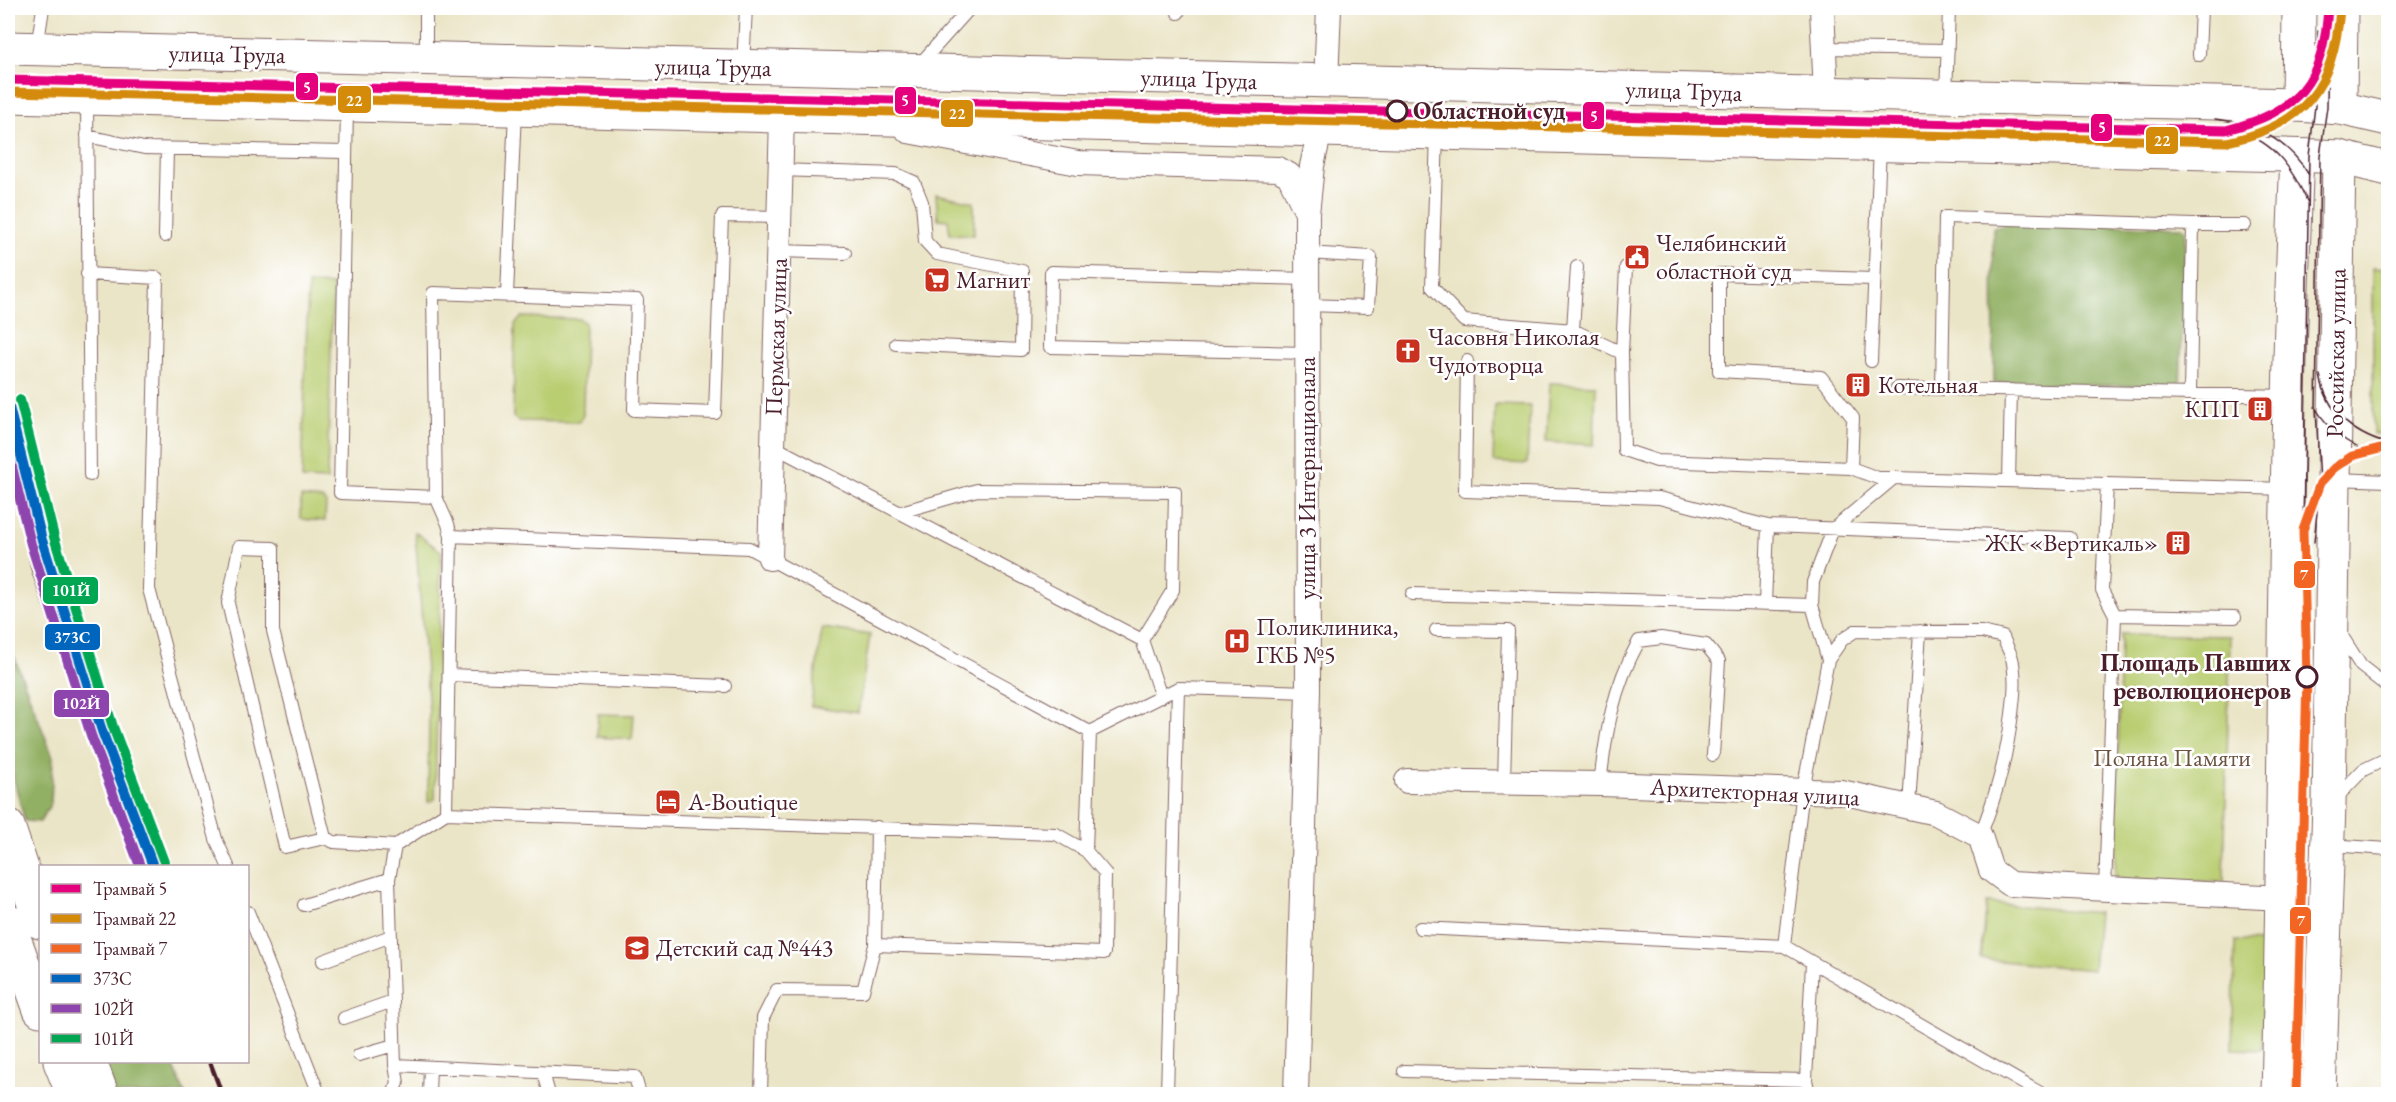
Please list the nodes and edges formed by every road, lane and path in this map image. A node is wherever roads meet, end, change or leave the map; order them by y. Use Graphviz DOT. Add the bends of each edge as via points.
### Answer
graph roads {
  1 [pos="43,8"];
  2 [pos="426,8"];
  3 [pos="746,8"];
  4 [pos="970,8"];
  5 [pos="1329,8"];
  6 [pos="1822,8"];
  7 [pos="1949,8"];
  8 [pos="2201,8"];
  9 [pos="2299,8"];
  10 [pos="2341,8"];
  11 [pos="1822,48"];
  12 [pos="22,49"];
  13 [pos="1948,50"];
  14 [pos="2199,55"];
  15 [pos="426,59"];
  16 [pos="743,67"];
  17 [pos="914,72"];
  18 [pos="1326,82"];
  19 [pos="1826,95"];
  20 [pos="8,96"];
  21 [pos="1946,97"];
  22 [pos="87,98"];
  23 [pos="347,105"];
  24 [pos="2298,105"];
  25 [pos="2340,108"];
  26 [pos="515,109"];
  27 [pos="782,116"];
  28 [pos="838,117"];
  29 [pos="2388,119"];
  30 [pos="1320,130"];
  31 [pos="1437,134"];
  32 [pos="87,136"];
  33 [pos="1825,143"];
  34 [pos="1880,145"];
  35 [pos="167,148"];
  36 [pos="345,152"];
  37 [pos="2297,156"];
  38 [pos="2338,157"];
  39 [pos="2388,169"];
  40 [pos="780,170"];
  41 [pos="1307,214"];
  42 [pos="779,217"];
  43 [pos="2193,225"];
  44 [pos="2245,225"];
  45 [pos="165,236"];
  46 [pos="778,251"];
  47 [pos="845,253"];
  48 [pos="1307,253"];
  49 [pos="1576,267"];
  50 [pos="1626,267"];
  51 [pos="87,274"];
  52 [pos="1307,279"];
  53 [pos="1874,279"];
  54 [pos="507,296"];
  55 [pos="1307,305"];
  56 [pos="1573,330"];
  57 [pos="896,344"];
  58 [pos="1307,353"];
  59 [pos="1622,353"];
  60 [pos="1467,361"];
  61 [pos="1871,361"];
  62 [pos="1897,388"];
  63 [pos="1942,389"];
  64 [pos="2011,390"];
  65 [pos="2190,394"];
  66 [pos="2290,396"];
  67 [pos="773,446"];
  68 [pos="1851,468"];
  69 [pos="90,475"];
  70 [pos="1894,478"];
  71 [pos="2334,479"];
  72 [pos="2388,481"];
  73 [pos="2009,482"];
  74 [pos="2108,484"];
  75 [pos="2288,489"];
  76 [pos="436,496"];
  77 [pos="901,512"];
  78 [pos="1768,526"];
  79 [pos="1833,529"];
  80 [pos="451,536"];
  81 [pos="2070,538"];
  82 [pos="770,558"];
  83 [pos="1412,594"];
  84 [pos="1766,604"];
  85 [pos="1812,605"];
  86 [pos="2115,615"];
  87 [pos="2235,617"];
  88 [pos="2332,621"];
  89 [pos="1436,630"];
  90 [pos="1920,631"];
  91 [pos="1142,640"];
  92 [pos="1828,660"];
  93 [pos="449,675"];
  94 [pos="725,686"];
  95 [pos="2388,687"];
  96 [pos="1178,688"];
  97 [pos="1308,692"];
  98 [pos="1161,697"];
  99 [pos="1090,732"];
  100 [pos="1713,755"];
  101 [pos="2388,758"];
  102 [pos="1407,781"];
  103 [pos="1504,782"];
  104 [pos="1600,784"];
  105 [pos="1803,790"];
  106 [pos="2329,806"];
  107 [pos="1909,807"];
  108 [pos="446,813"];
  109 [pos="8,826"];
  110 [pos="877,827"];
  111 [pos="1980,836"];
  112 [pos="325,838"];
  113 [pos="2328,844"];
  114 [pos="395,846"];
  115 [pos="2388,849"];
  116 [pos="1086,851"];
  117 [pos="227,865"];
  118 [pos="389,879"];
  119 [pos="2105,889"];
  120 [pos="2283,898"];
  121 [pos="304,906"];
  122 [pos="249,915"];
  123 [pos="39,919"];
  124 [pos="8,921"];
  125 [pos="1420,928"];
  126 [pos="391,936"];
  127 [pos="875,945"];
  128 [pos="1785,946"];
  129 [pos="323,961"];
  130 [pos="1812,963"];
  131 [pos="393,1001"];
  132 [pos="39,1007"];
  133 [pos="344,1018"];
  134 [pos="394,1044"];
  135 [pos="359,1055"];
  136 [pos="60,1063"];
  137 [pos="90,1063"];
  138 [pos="395,1065"];
  139 [pos="430,1067"];
  140 [pos="1404,1071"];
  141 [pos="543,1072"];
  142 [pos="1806,1080"];
  143 [pos="73,1095"];
  144 [pos="102,1095"];
  145 [pos="319,1095"];
  146 [pos="393,1095"];
  147 [pos="429,1095"];
  148 [pos="549,1095"];
  149 [pos="640,1095"];
  150 [pos="761,1095"];
  151 [pos="1167,1095"];
  152 [pos="1296,1095"];
  153 [pos="1809,1095"];
  154 [pos="2042,1095"];
  155 [pos="2278,1095"];
  156 [pos="2319,1095"];
  1 -- 12 [label="lane"];
  2 -- 15 [label="lane"];
  3 -- 16 [label="lane"];
  4 -- 17 [label="lane"];
  5 -- 18 [label="street, улица 3 Интернационала"];
  6 -- 11 [label="street"];
  7 -- 13 [label="lane"];
  8 -- 14 [label="lane"];
  9 -- 24 [label="main road, Российская улица"];
  10 -- 25 [label="main road, Российская улица"];
  11 -- 13 [label="lane"];
  11 -- 19 [label="street"];
  12 -- 15 [label="main road, улица Труда"];
  13 -- 21 [label="lane"];
  15 -- 16 [label="main road, улица Труда"];
  16 -- 17 [label="main road, улица Труда"];
  17 -- 18 [label="main road, улица Труда"];
  18 -- 19 [label="main road, улица Труда"];
  18 -- 30 [label="main road, улица 3 Интернационала"];
  19 -- 21 [label="main road, улица Труда"];
  19 -- 33 [label="main road"];
  20 -- 22 [label="main road, улица Труда"];
  21 -- 24 [label="main road, улица Труда"];
  22 -- 23 [label="main road, улица Труда"];
  22 -- 32 [label="lane"];
  23 -- 26 [label="main road, улица Труда"];
  23 -- 36 [label="lane"];
  24 -- 25 [label="main road, улица Труда"];
  24 -- 37 [label="main road, Российская улица"];
  25 -- 29 [label="main road, улица Труда"];
  25 -- 38 [label="main road, Российская улица"];
  26 -- 27 [label="main road, улица Труда"];
  26 -- 54 [label="lane"];
  27 -- 28 [label="main road, улица Труда"];
  27 -- 40 [label="street, Пермская улица"];
  28 -- 30 [label="main road, улица Труда"];
  28 -- 41 [label="street" via="1078,163 1278,169 1289,175"];
  30 -- 31 [label="main road, улица Труда"];
  30 -- 41 [label="street, улица 3 Интернационала"];
  31 -- 33 [label="main road, улица Труда"];
  31 -- 56 [label="lane" via="1432,288 1464,321"];
  32 -- 35 [label="lane" via="144,148"];
  32 -- 51 [label="lane"];
  33 -- 34 [label="main road, улица Труда"];
  34 -- 37 [label="main road, улица Труда"];
  34 -- 53 [label="lane"];
  35 -- 36 [label="lane"];
  35 -- 45 [label="lane"];
  36 -- 76 [label="lane" via="340,493"];
  37 -- 38 [label="main road, улица Труда"];
  37 -- 66 [label="main road, Российская улица"];
  38 -- 39 [label="main road, улица Труда"];
  38 -- 71 [label="main road, Российская улица"];
  40 -- 42 [label="street, Пермская улица"];
  40 -- 57 [label="lane" via="897,174 914,182 922,202 925,241 937,254 1022,271 1021,350"];
  41 -- 48 [label="street, улица 3 Интернационала"];
  42 -- 46 [label="street, Пермская улица"];
  42 -- 54 [label="lane" via="722,216 715,413 634,410 637,300"];
  43 -- 44 [label="lane"];
  43 -- 63 [label="lane" via="1944,217"];
  43 -- 65 [label="lane"];
  46 -- 47 [label="lane"];
  46 -- 67 [label="street, Пермская улица"];
  48 -- 52 [label="street, улица 3 Интернационала"];
  48 -- 55 [label="lane" via="1371,257 1368,307"];
  49 -- 56 [label="lane"];
  50 -- 59 [label="lane"];
  51 -- 69 [label="lane"];
  51 -- 117 [label="lane" via="157,278 149,589 216,839"];
  52 -- 55 [label="street, улица 3 Интернационала"];
  52 -- 58 [label="lane" via="1051,272 1050,347"];
  53 -- 61 [label="lane"];
  53 -- 68 [label="lane" via="1719,274 1719,371 1821,377 1853,418"];
  54 -- 76 [label="lane" via="433,293"];
  55 -- 58 [label="street, улица 3 Интернационала"];
  56 -- 59 [label="lane"];
  58 -- 97 [label="street, улица 3 Интернационала"];
  59 -- 68 [label="lane" via="1624,450 1657,461"];
  60 -- 78 [label="lane" via="1465,491 1659,498"];
  62 -- 63 [label="lane"];
  63 -- 64 [label="lane"];
  64 -- 65 [label="lane"];
  64 -- 73 [label="lane"];
  65 -- 66 [label="lane"];
  66 -- 75 [label="main road, Российская улица"];
  67 -- 77 [label="lane"];
  67 -- 82 [label="street, Пермская улица"];
  68 -- 70 [label="lane" via="1878,478"];
  70 -- 73 [label="lane"];
  70 -- 79 [label="lane"];
  71 -- 72 [label="lane"];
  71 -- 88 [label="main road, Российская улица"];
  73 -- 74 [label="lane"];
  74 -- 75 [label="lane"];
  74 -- 86 [label="lane" via="2102,590"];
  75 -- 120 [label="main road, Российская улица"];
  76 -- 80 [label="lane"];
  77 -- 91 [label="lane"];
  77 -- 91 [label="lane" via="977,490 1175,492 1173,590"];
  78 -- 79 [label="lane"];
  78 -- 84 [label="lane"];
  79 -- 81 [label="lane"];
  79 -- 85 [label="lane" via="1813,582"];
  80 -- 82 [label="lane" via="749,548"];
  80 -- 93 [label="lane"];
  82 -- 99 [label="lane"];
  83 -- 84 [label="lane"];
  84 -- 85 [label="lane"];
  85 -- 92 [label="lane"];
  86 -- 87 [label="lane"];
  86 -- 119 [label="lane"];
  88 -- 95 [label="lane" via="2361,666"];
  88 -- 106 [label="main road, Российская улица"];
  89 -- 103 [label="lane" via="1508,631"];
  90 -- 92 [label="lane" via="1855,631 1842,640"];
  90 -- 107 [label="lane"];
  90 -- 111 [label="lane" via="1982,632 2003,637 2013,660 2015,681 2007,752 1996,797"];
  91 -- 98 [label="lane"];
  92 -- 105 [label="lane"];
  93 -- 94 [label="lane"];
  93 -- 108 [label="lane"];
  96 -- 97 [label="lane"];
  96 -- 98 [label="lane"];
  96 -- 151 [label="lane"];
  97 -- 152 [label="street, улица 3 Интернационала"];
  98 -- 99 [label="lane"];
  99 -- 116 [label="lane"];
  100 -- 104 [label="lane" via="1719,661 1706,645 1661,638 1639,641 1626,664 1606,727"];
  101 -- 106 [label="lane" via="2363,770"];
  102 -- 103 [label="street, Архитекторная улица"];
  103 -- 104 [label="street, Архитекторная улица"];
  104 -- 105 [label="street, Архитекторная улица"];
  105 -- 107 [label="street, Архитекторная улица" via="1841,792"];
  105 -- 128 [label="lane"];
  106 -- 113 [label="main road, Российская улица"];
  107 -- 111 [label="street, Архитекторная улица" via="1936,813"];
  108 -- 110 [label="lane"];
  108 -- 114 [label="lane"];
  109 -- 123 [label="main road"];
  110 -- 116 [label="lane" via="1056,834"];
  110 -- 127 [label="lane"];
  111 -- 119 [label="street" via="1991,870 2010,884"];
  112 -- 112 [label="lane" via="285,847 228,603 239,547 273,548 273,631"];
  112 -- 114 [label="lane"];
  113 -- 115 [label="lane"];
  113 -- 156 [label="main road, Российская улица"];
  114 -- 118 [label="lane"];
  116 -- 127 [label="lane" via="1105,873 1104,953"];
  118 -- 121 [label="lane"];
  118 -- 126 [label="lane"];
  119 -- 120 [label="street"];
  120 -- 155 [label="main road, Российская улица"];
  122 -- 145 [label="lane"];
  124 -- 132 [label="main road"];
  125 -- 128 [label="lane"];
  126 -- 129 [label="lane"];
  126 -- 131 [label="lane"];
  127 -- 150 [label="lane" via="863,991 777,990 763,1018"];
  128 -- 130 [label="lane"];
  130 -- 142 [label="lane"];
  130 -- 154 [label="lane"];
  131 -- 133 [label="lane"];
  131 -- 134 [label="lane"];
  134 -- 135 [label="lane"];
  134 -- 138 [label="lane"];
  136 -- 143 [label="main road"];
  137 -- 144 [label="main road"];
  138 -- 139 [label="lane"];
  138 -- 146 [label="lane" via="398,1083"];
  139 -- 141 [label="lane"];
  139 -- 147 [label="lane"];
  140 -- 142 [label="lane"];
  141 -- 148 [label="lane"];
  141 -- 149 [label="lane" via="635,1077"];
  142 -- 153 [label="lane"];
}
